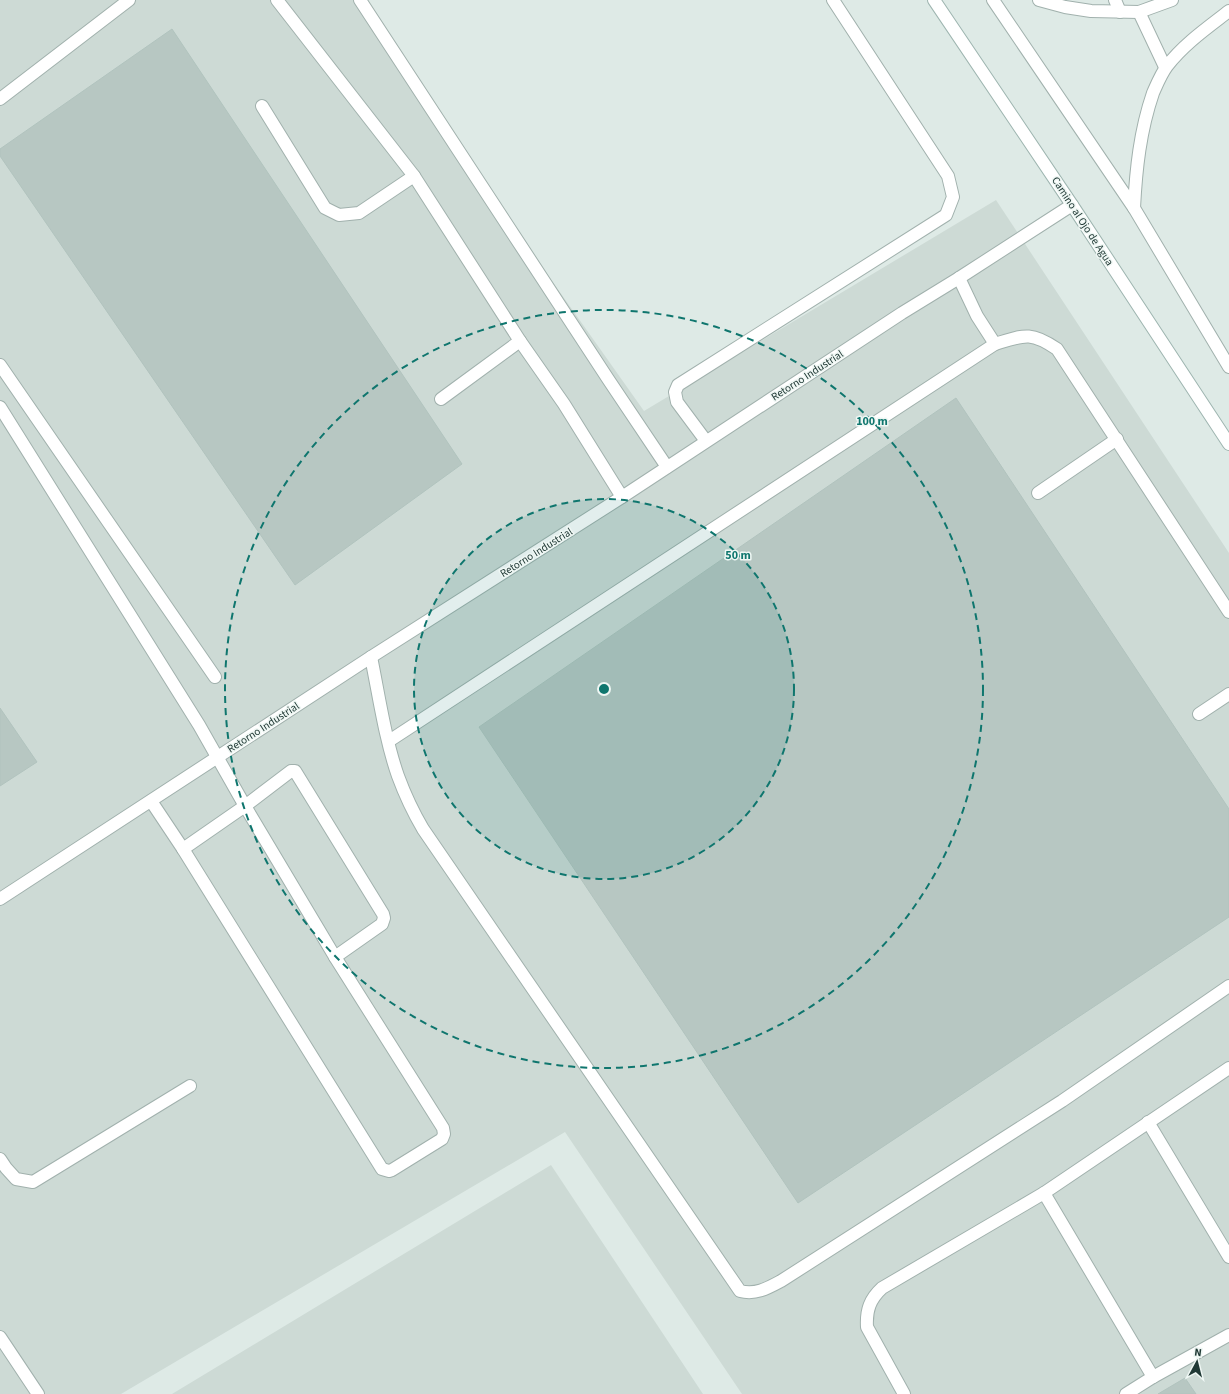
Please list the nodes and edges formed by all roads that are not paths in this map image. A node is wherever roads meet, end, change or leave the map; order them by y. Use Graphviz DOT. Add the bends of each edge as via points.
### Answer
graph roads {
  1 [pos="129,0"];
  2 [pos="277,0"];
  3 [pos="360,0"];
  4 [pos="833,0"];
  5 [pos="934,0"];
  6 [pos="993,0"];
  7 [pos="1115,0"];
  8 [pos="1172,0"];
  9 [pos="1044,1"];
  10 [pos="1229,11"];
  11 [pos="1120,12"];
  12 [pos="1139,12"];
  13 [pos="1166,67"];
  14 [pos="0,99"];
  15 [pos="262,106"];
  16 [pos="414,176"];
  17 [pos="1072,205"];
  18 [pos="1134,208"];
  19 [pos="959,278"];
  20 [pos="520,341"];
  21 [pos="995,344"];
  22 [pos="0,365"];
  23 [pos="1229,367"];
  24 [pos="441,399"];
  25 [pos="0,407"];
  26 [pos="1117,439"];
  27 [pos="706,441"];
  28 [pos="1229,444"];
  29 [pos="668,467"];
  30 [pos="1038,493"];
  31 [pos="622,497"];
  32 [pos="1229,612"];
  33 [pos="371,657"];
  34 [pos="215,677"];
  35 [pos="1229,694"];
  36 [pos="1199,714"];
  37 [pos="389,741"];
  38 [pos="217,756"];
  39 [pos="151,801"];
  40 [pos="245,806"];
  41 [pos="183,849"];
  42 [pos="0,899"];
  43 [pos="335,957"];
  44 [pos="1229,986"];
  45 [pos="1229,1068"];
  46 [pos="190,1086"];
  47 [pos="1148,1122"];
  48 [pos="0,1158"];
  49 [pos="1044,1193"];
  50 [pos="1229,1257"];
  51 [pos="1229,1335"];
  52 [pos="0,1337"];
  53 [pos="1153,1377"];
  54 [pos="33,1392"];
  55 [pos="904,1394"];
  56 [pos="1126,1394"];
  1 -- 14 [label="street"];
  2 -- 16 [label="street"];
  3 -- 29 [label="street"];
  4 -- 27 [label="street" via="948,176 953,197 946,216 678,385 675,392 677,402"];
  5 -- 17 [label="street, Camino al Ojo de Agua"];
  6 -- 18 [label="street"];
  7 -- 11 [label="street"];
  8 -- 12 [label="street"];
  9 -- 11 [label="street" via="1092,11"];
  10 -- 13 [label="street" via="1192,40"];
  11 -- 12 [label="street"];
  12 -- 13 [label="street"];
  13 -- 18 [label="street" via="1150,102 1141,137"];
  15 -- 16 [label="street" via="325,208 339,215 359,213"];
  16 -- 20 [label="street"];
  17 -- 19 [label="street, Retorno Industrial"];
  17 -- 28 [label="street, Camino al Ojo de Agua"];
  18 -- 23 [label="street"];
  19 -- 21 [label="street" via="977,316"];
  19 -- 27 [label="street, Retorno Industrial"];
  20 -- 24 [label="street"];
  20 -- 31 [label="street" via="564,404"];
  21 -- 26 [label="street" via="1030,336 1043,339 1057,349"];
  21 -- 37 [label="street"];
  22 -- 34 [label="street"];
  25 -- 38 [label="street"];
  26 -- 30 [label="street"];
  26 -- 32 [label="street"];
  27 -- 29 [label="street, Retorno Industrial"];
  29 -- 31 [label="street, Retorno Industrial"];
  31 -- 33 [label="street, Retorno Industrial"];
  33 -- 37 [label="street"];
  33 -- 38 [label="street, Retorno Industrial"];
  35 -- 36 [label="street"];
  37 -- 44 [label="street" via="403,789 422,829 738,1290 743,1292 751,1293 766,1289 788,1276 1062,1100"];
  38 -- 39 [label="street, Retorno Industrial"];
  38 -- 40 [label="street"];
  39 -- 41 [label="street"];
  39 -- 42 [label="street, Retorno Industrial"];
  40 -- 41 [label="street"];
  40 -- 43 [label="street"];
  40 -- 43 [label="street" via="291,771 295,771 383,914 382,924"];
  41 -- 43 [label="street" via="382,1169 389,1172 442,1139 444,1131"];
  45 -- 47 [label="street"];
  46 -- 48 [label="street" via="33,1182 16,1179"];
  47 -- 49 [label="street"];
  47 -- 50 [label="street"];
  49 -- 53 [label="street"];
  49 -- 55 [label="street" via="882,1288 873,1296 866,1317 867,1327"];
  51 -- 53 [label="street"];
  52 -- 54 [label="street"];
  53 -- 56 [label="street"];
}
